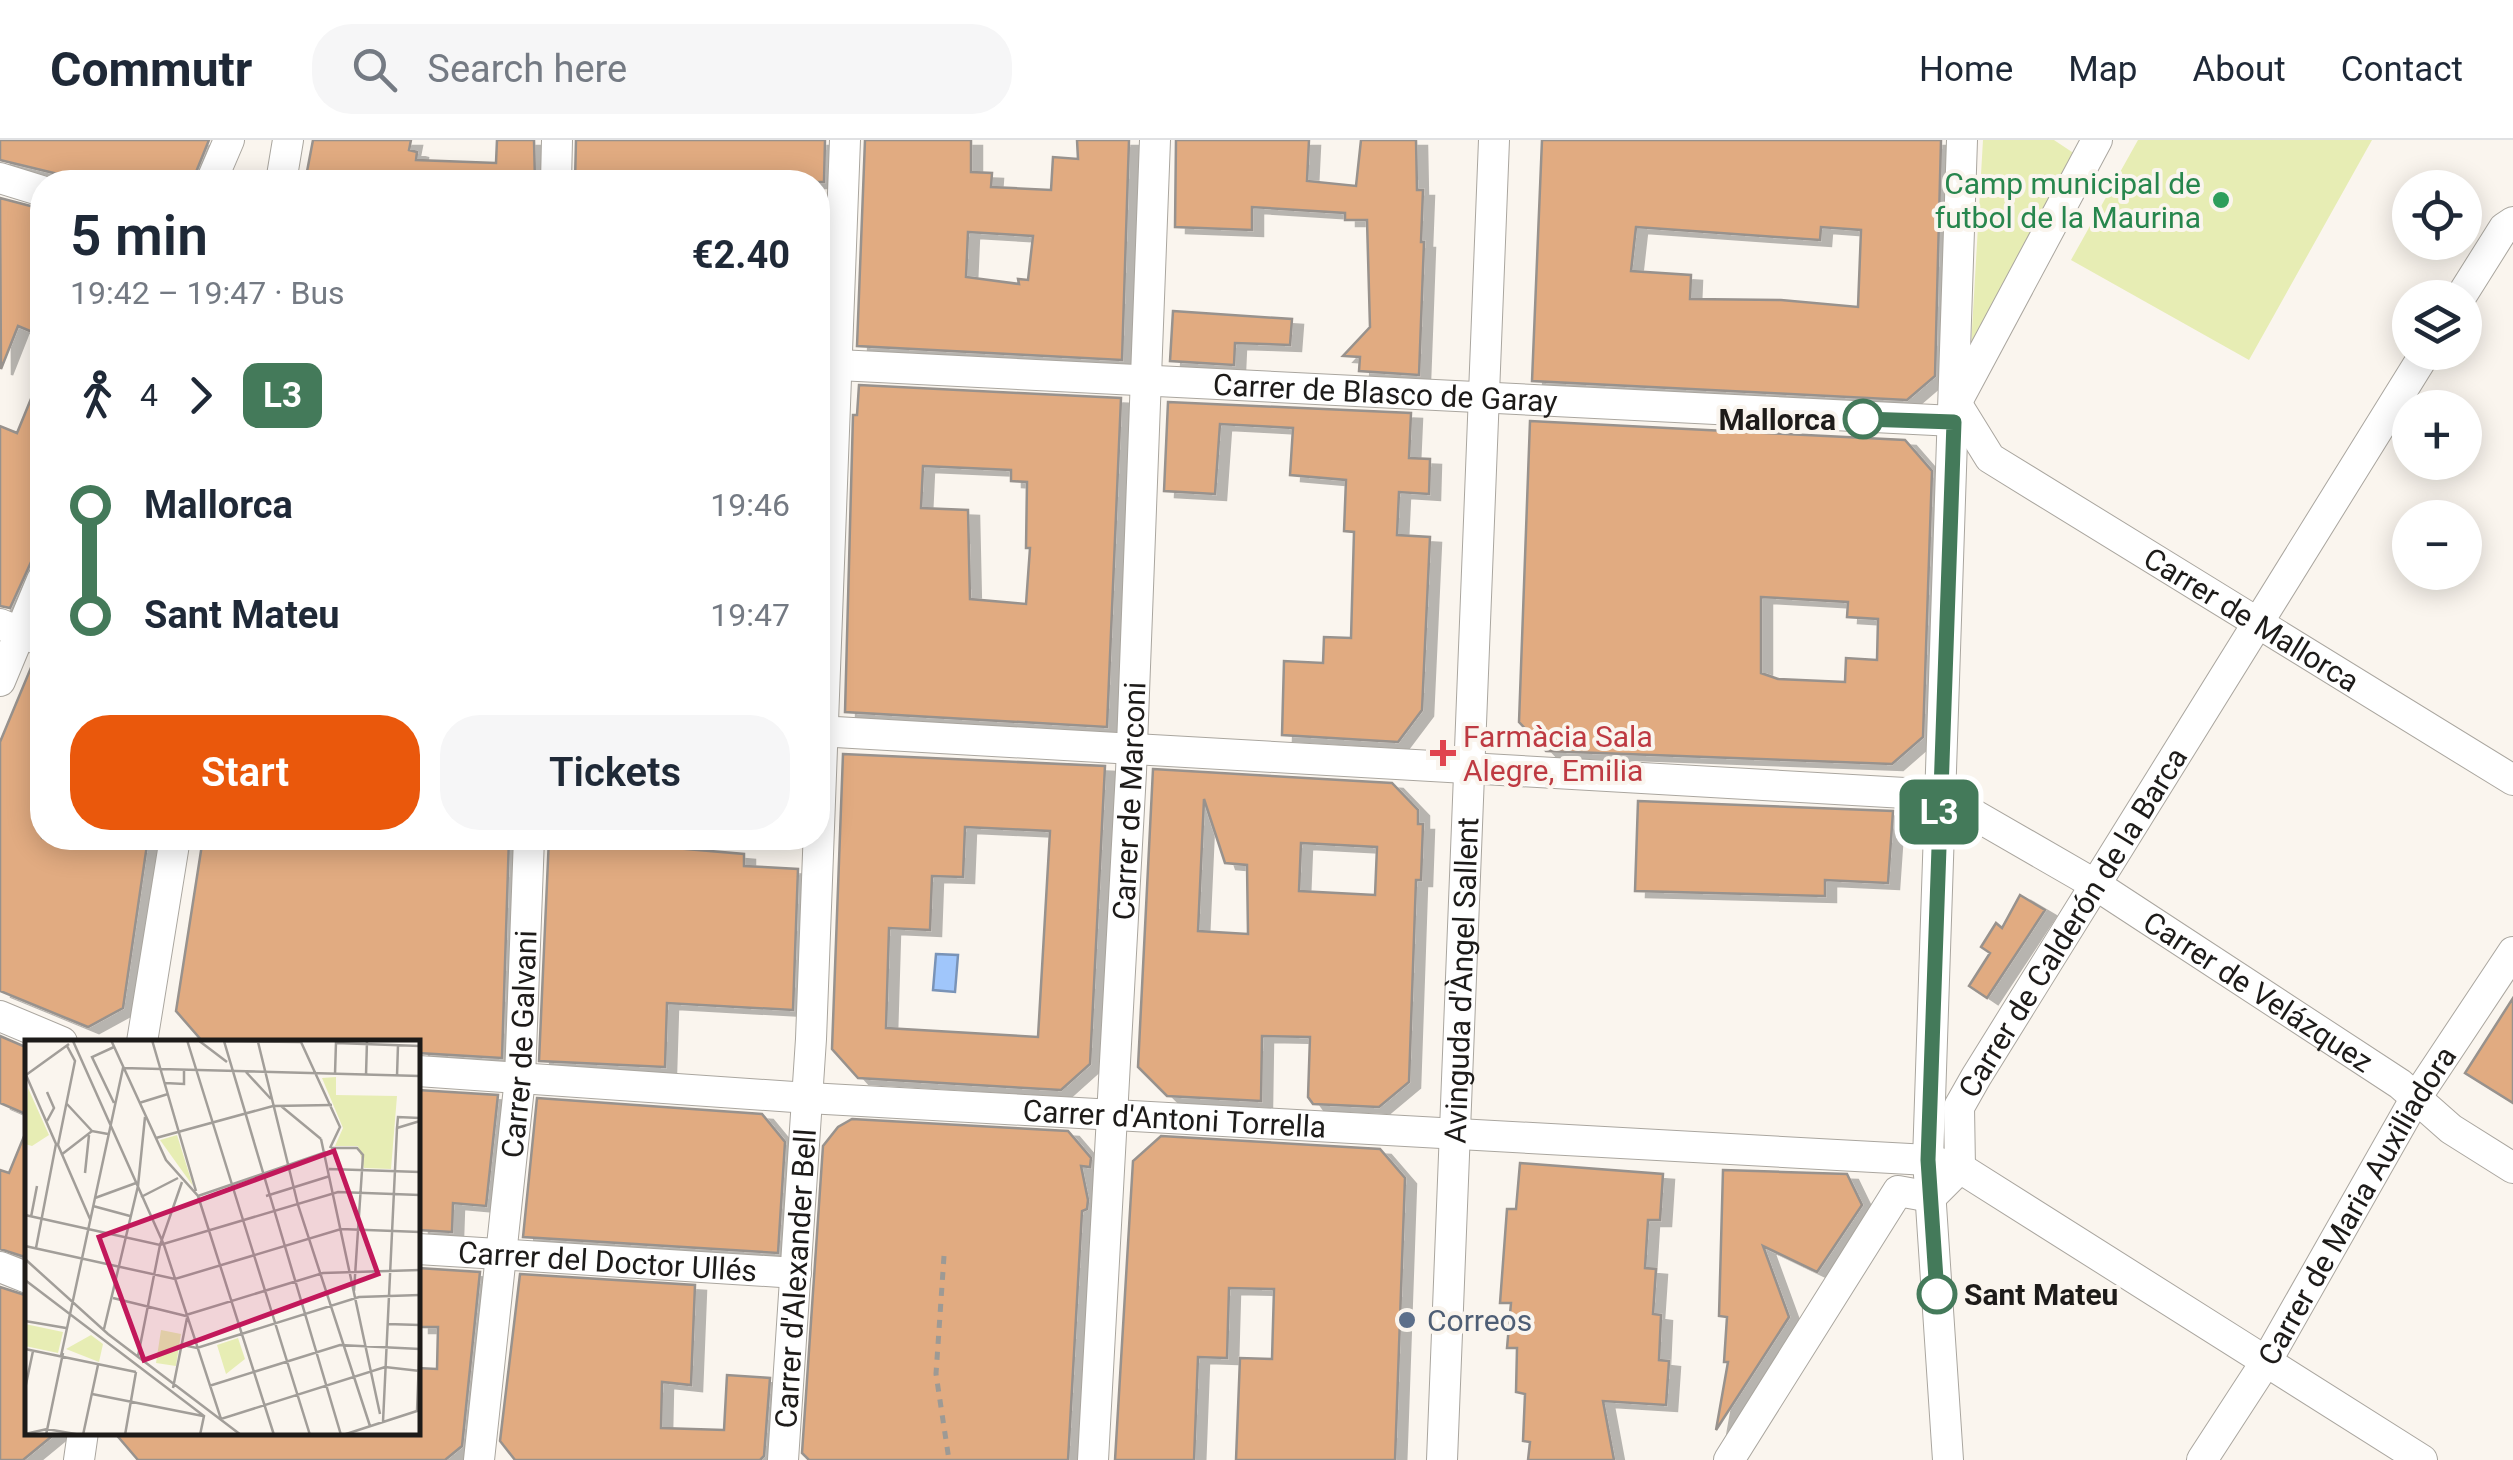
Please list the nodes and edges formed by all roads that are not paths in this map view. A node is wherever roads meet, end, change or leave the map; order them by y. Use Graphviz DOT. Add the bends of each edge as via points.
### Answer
graph roads {
  1 [pos="230,140"];
  2 [pos="288,140"];
  3 [pos="557,140"];
  4 [pos="845,140"];
  5 [pos="1156,140"];
  6 [pos="1494,140"];
  7 [pos="1962,140"];
  8 [pos="2090,143"];
  9 [pos="217,170"];
  10 [pos="283,170"];
  11 [pos="556,170"];
  12 [pos="0,178"];
  13 [pos="30,187"];
  14 [pos="2513,222"];
  15 [pos="2471,280"];
  16 [pos="830,338"];
  17 [pos="830,364"];
  18 [pos="2415,370"];
  19 [pos="1145,382"];
  20 [pos="1484,399"];
  21 [pos="1955,412"];
  22 [pos="1990,458"];
  23 [pos="1954,478"];
  24 [pos="2255,624"];
  25 [pos="21,632"];
  26 [pos="0,681"];
  27 [pos="830,732"];
  28 [pos="1132,749"];
  29 [pos="1471,766"];
  30 [pos="2513,780"];
  31 [pos="1940,795"];
  32 [pos="174,850"];
  33 [pos="529,850"];
  34 [pos="816,850"];
  35 [pos="2096,885"];
  36 [pos="2513,952"];
  37 [pos="0,1016"];
  38 [pos="57,1040"];
  39 [pos="142,1040"];
  40 [pos="1932,1052"];
  41 [pos="420,1071"];
  42 [pos="1976,1076"];
  43 [pos="520,1078"];
  44 [pos="808,1098"];
  45 [pos="2414,1101"];
  46 [pos="1110,1112"];
  47 [pos="1458,1134"];
  48 [pos="1928,1160"];
  49 [pos="1960,1168"];
  50 [pos="2513,1168"];
  51 [pos="1931,1197"];
  52 [pos="420,1249"];
  53 [pos="503,1252"];
  54 [pos="0,1267"];
  55 [pos="796,1273"];
  56 [pos="25,1277"];
  57 [pos="2267,1360"];
  58 [pos="83,1435"];
  59 [pos="79,1460"];
  60 [pos="479,1460"];
  61 [pos="783,1460"];
  62 [pos="1094,1460"];
  63 [pos="1442,1460"];
  64 [pos="1729,1460"];
  65 [pos="1948,1460"];
  66 [pos="2202,1460"];
  67 [pos="2422,1460"];
  1 -- 9 [label="street"];
  2 -- 10 [label="street"];
  3 -- 11 [label="street"];
  4 -- 16 [label="street, Carrer d'Alexander Bell"];
  5 -- 19 [label="street, Carrer de Marconi"];
  6 -- 20 [label="street, Avinguda d'Àngel Sallent"];
  7 -- 21 [label="street"];
  8 -- 21 [label="street"];
  12 -- 13 [label="street"];
  14 -- 15 [label="street"];
  17 -- 19 [label="street, Carrer de Blasco de Garay"];
  18 -- 24 [label="street, Carrer de Calderón de la Barca"];
  19 -- 20 [label="street, Carrer de Blasco de Garay"];
  19 -- 28 [label="street, Carrer de Marconi"];
  20 -- 21 [label="street, Carrer de Blasco de Garay"];
  20 -- 29 [label="street, Avinguda d'Àngel Sallent"];
  21 -- 22 [label="street, Carrer de Mallorca"];
  21 -- 23 [label="street"];
  22 -- 23 [label="street" via="1972,461"];
  22 -- 24 [label="street, Carrer de Mallorca"];
  23 -- 31 [label="street"];
  24 -- 30 [label="street, Carrer de Mallorca"];
  24 -- 35 [label="street, Carrer de Calderón de la Barca"];
  25 -- 26 [label="street"];
  27 -- 28 [label="street"];
  28 -- 29 [label="street"];
  28 -- 46 [label="street, Carrer de Marconi"];
  29 -- 31 [label="street"];
  29 -- 47 [label="street, Avinguda d'Àngel Sallent"];
  31 -- 35 [label="street, Carrer de Velázquez"];
  31 -- 40 [label="street"];
  32 -- 39 [label="street"];
  33 -- 43 [label="street, Carrer de Galvani"];
  34 -- 44 [label="street, Carrer d'Alexander Bell"];
  35 -- 42 [label="street, Carrer de Calderón de la Barca"];
  35 -- 45 [label="street, Carrer de Velázquez" via="2400,1084"];
  36 -- 45 [label="street, Carrer de Maria Auxiliadora"];
  37 -- 38 [label="street"];
  40 -- 42 [label="street"];
  40 -- 48 [label="street"];
  41 -- 43 [label="street, Carrer d'Antoni Torrella"];
  42 -- 49 [label="street, Carrer de Calderón de la Barca" via="1959,1107"];
  43 -- 44 [label="street, Carrer d'Antoni Torrella"];
  43 -- 53 [label="street, Carrer de Galvani"];
  44 -- 46 [label="street, Carrer d'Antoni Torrella"];
  44 -- 55 [label="street, Carrer d'Alexander Bell"];
  45 -- 50 [label="street, Carrer de Velázquez"];
  45 -- 57 [label="street, Carrer de Maria Auxiliadora"];
  46 -- 47 [label="street, Carrer d'Antoni Torrella"];
  46 -- 62 [label="street, Carrer de Marconi"];
  47 -- 48 [label="street, Carrer d'Antoni Torrella"];
  47 -- 63 [label="street, Avinguda d'Àngel Sallent"];
  48 -- 49 [label="street, Carrer d'Antoni Torrella"];
  48 -- 51 [label="street"];
  49 -- 51 [label="street"];
  49 -- 57 [label="street, Carrer d'Antoni Torrella"];
  51 -- 64 [label="street" via="1898,1191"];
  51 -- 65 [label="street"];
  52 -- 53 [label="street, Carrer del Doctor Ullés"];
  53 -- 55 [label="street, Carrer del Doctor Ullés"];
  53 -- 60 [label="street, Carrer de Galvani"];
  54 -- 56 [label="street"];
  55 -- 61 [label="street, Carrer d'Alexander Bell"];
  57 -- 66 [label="street, Carrer de Maria Auxiliadora"];
  57 -- 67 [label="street, Carrer d'Antoni Torrella"];
  58 -- 59 [label="street"];
}
